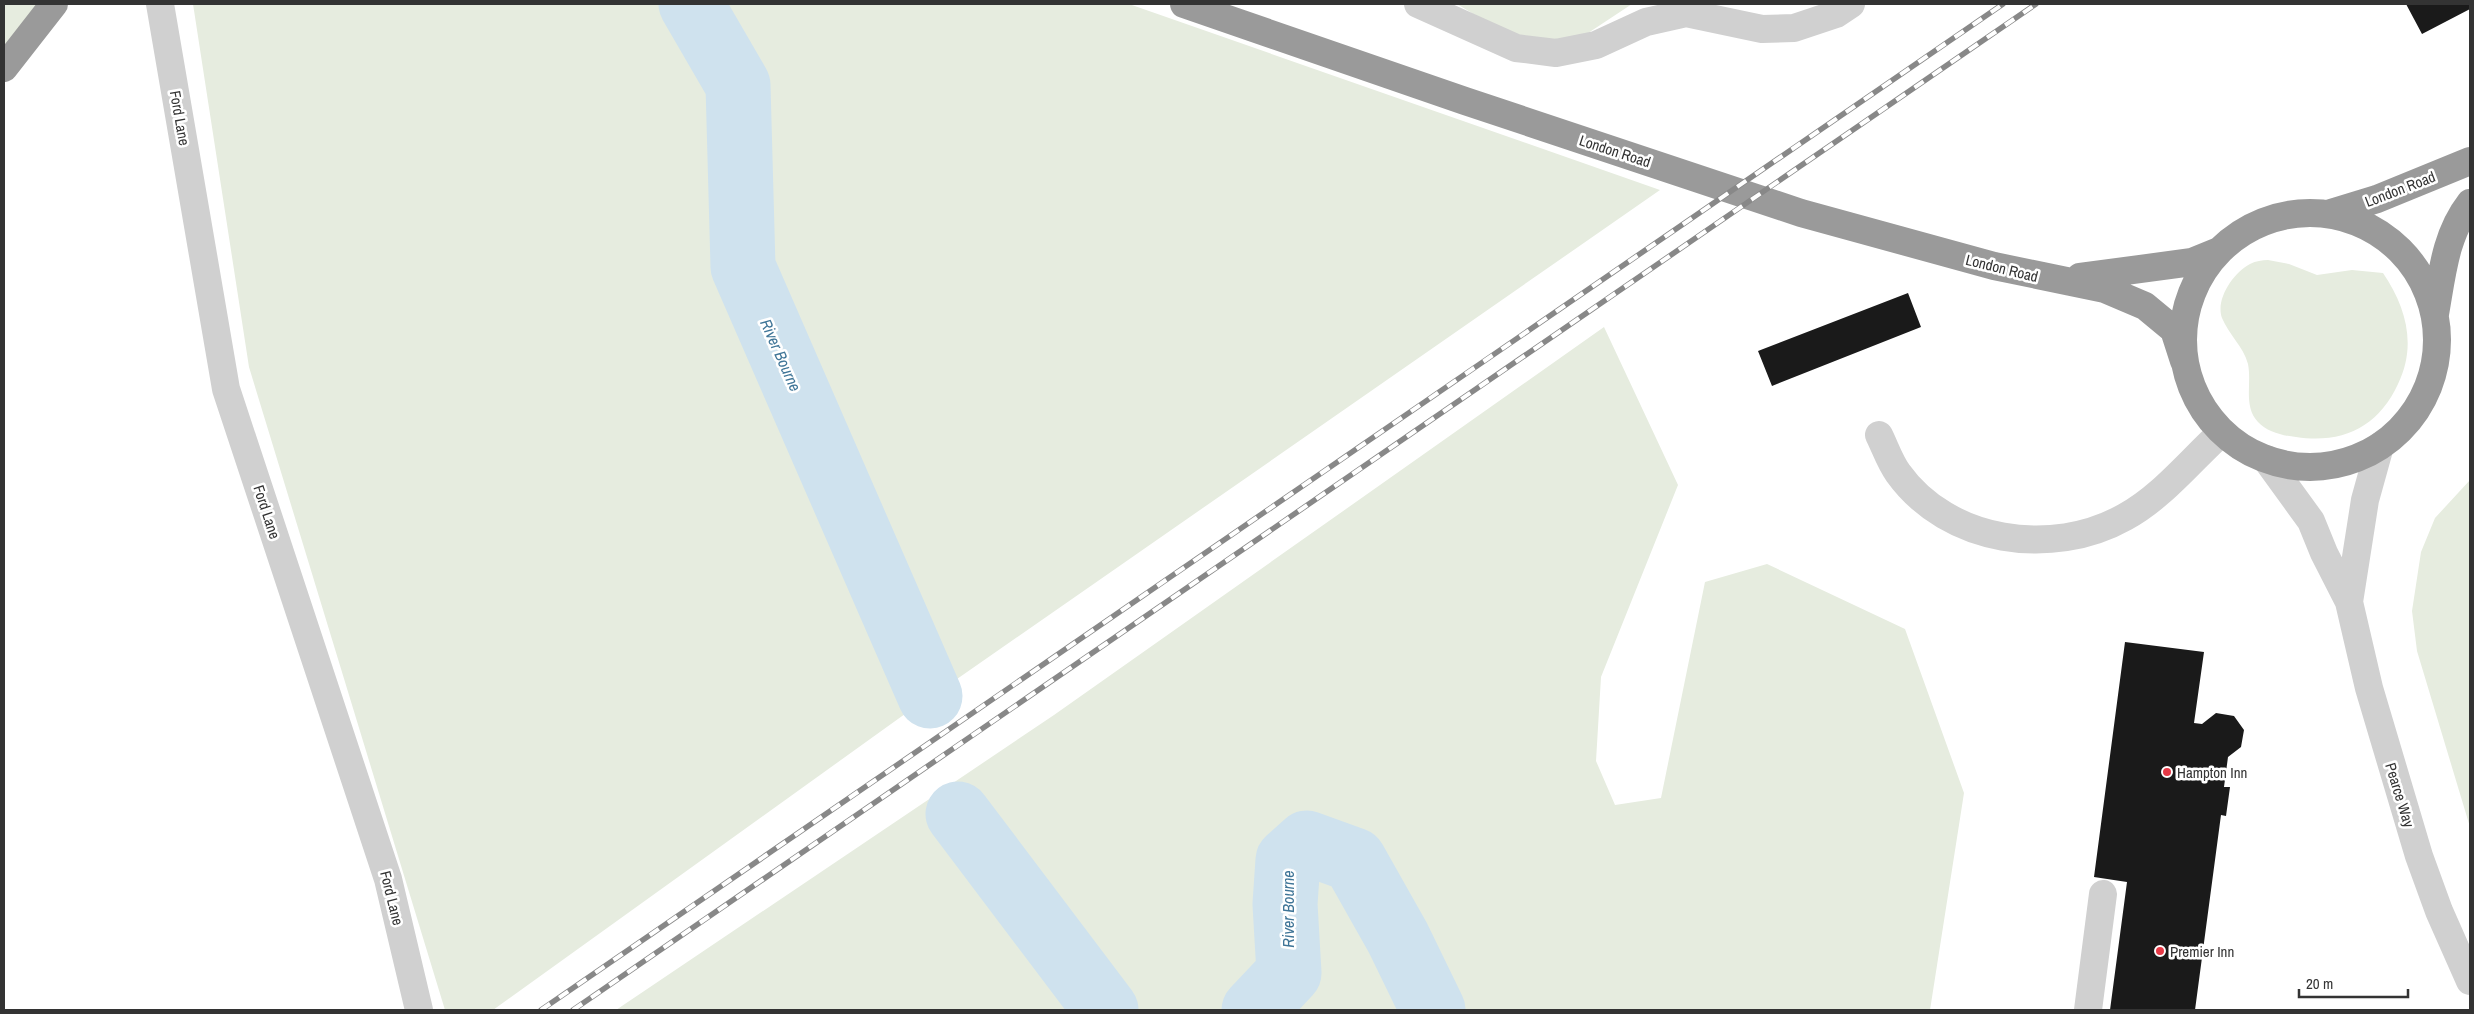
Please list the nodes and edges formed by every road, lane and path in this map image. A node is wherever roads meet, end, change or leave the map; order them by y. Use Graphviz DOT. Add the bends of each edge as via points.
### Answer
graph roads {
  1 [pos="54,4"];
  2 [pos="160,4"];
  3 [pos="1184,4"];
  4 [pos="1418,4"];
  5 [pos="1851,4"];
  6 [pos="1688,8"];
  7 [pos="1225,10"];
  8 [pos="4,68"];
  9 [pos="2470,161"];
  10 [pos="2470,204"];
  11 [pos="2328,214"];
  12 [pos="2219,251"];
  13 [pos="2051,280"];
  14 [pos="2435,315"];
  15 [pos="2184,361"];
  16 [pos="2222,432"];
  17 [pos="1879,435"];
  18 [pos="2380,446"];
  19 [pos="2266,459"];
  20 [pos="2349,602"];
  21 [pos="2103,894"];
  22 [pos="2470,981"];
  23 [pos="419,1010"];
  24 [pos="2088,1010"];
  1 -- 8 [label="highway"];
  2 -- 23 [label="street, Ford Lane" via="226,389 388,879"];
  3 -- 7 [label="highway, London Road"];
  4 -- 6 [label="street" via="1516,48 1556,53 1596,45 1646,22"];
  5 -- 6 [label="street" via="1836,14 1794,28 1762,30"];
  7 -- 13 [label="highway, London Road" via="1801,213"];
  9 -- 11 [label="highway, London Road" via="2377,199"];
  10 -- 14 [label="highway" via="2446,250"];
  11 -- 12 [label="highway" via="2304,213 2266,221 2238,235"];
  11 -- 14 [label="highway" via="2357,222 2389,240 2419,274"];
  12 -- 13 [label="highway, London Road" via="2192,262"];
  12 -- 15 [label="highway" via="2206,266 2189,301 2184,321"];
  13 -- 15 [label="highway, London Road" via="2105,289 2145,306 2174,330"];
  14 -- 18 [label="highway, London Road" via="2436,358 2423,399 2407,422"];
  15 -- 16 [label="highway, London Road" via="2198,400"];
  16 -- 17 [label="street" via="2142,507 2124,518 2070,538 2043,540 1988,534 1940,511 1917,494 1898,472"];
  16 -- 19 [label="highway, London Road" via="2243,448"];
  18 -- 19 [label="highway, London Road" via="2360,458 2313,467 2289,466"];
  18 -- 20 [label="street, Pearce Way" via="2365,500"];
  19 -- 20 [label="street, Pearce Way" via="2311,521"];
  20 -- 22 [label="street, Pearce Way" via="2369,688 2419,856"];
  21 -- 24 [label="street"];
}
